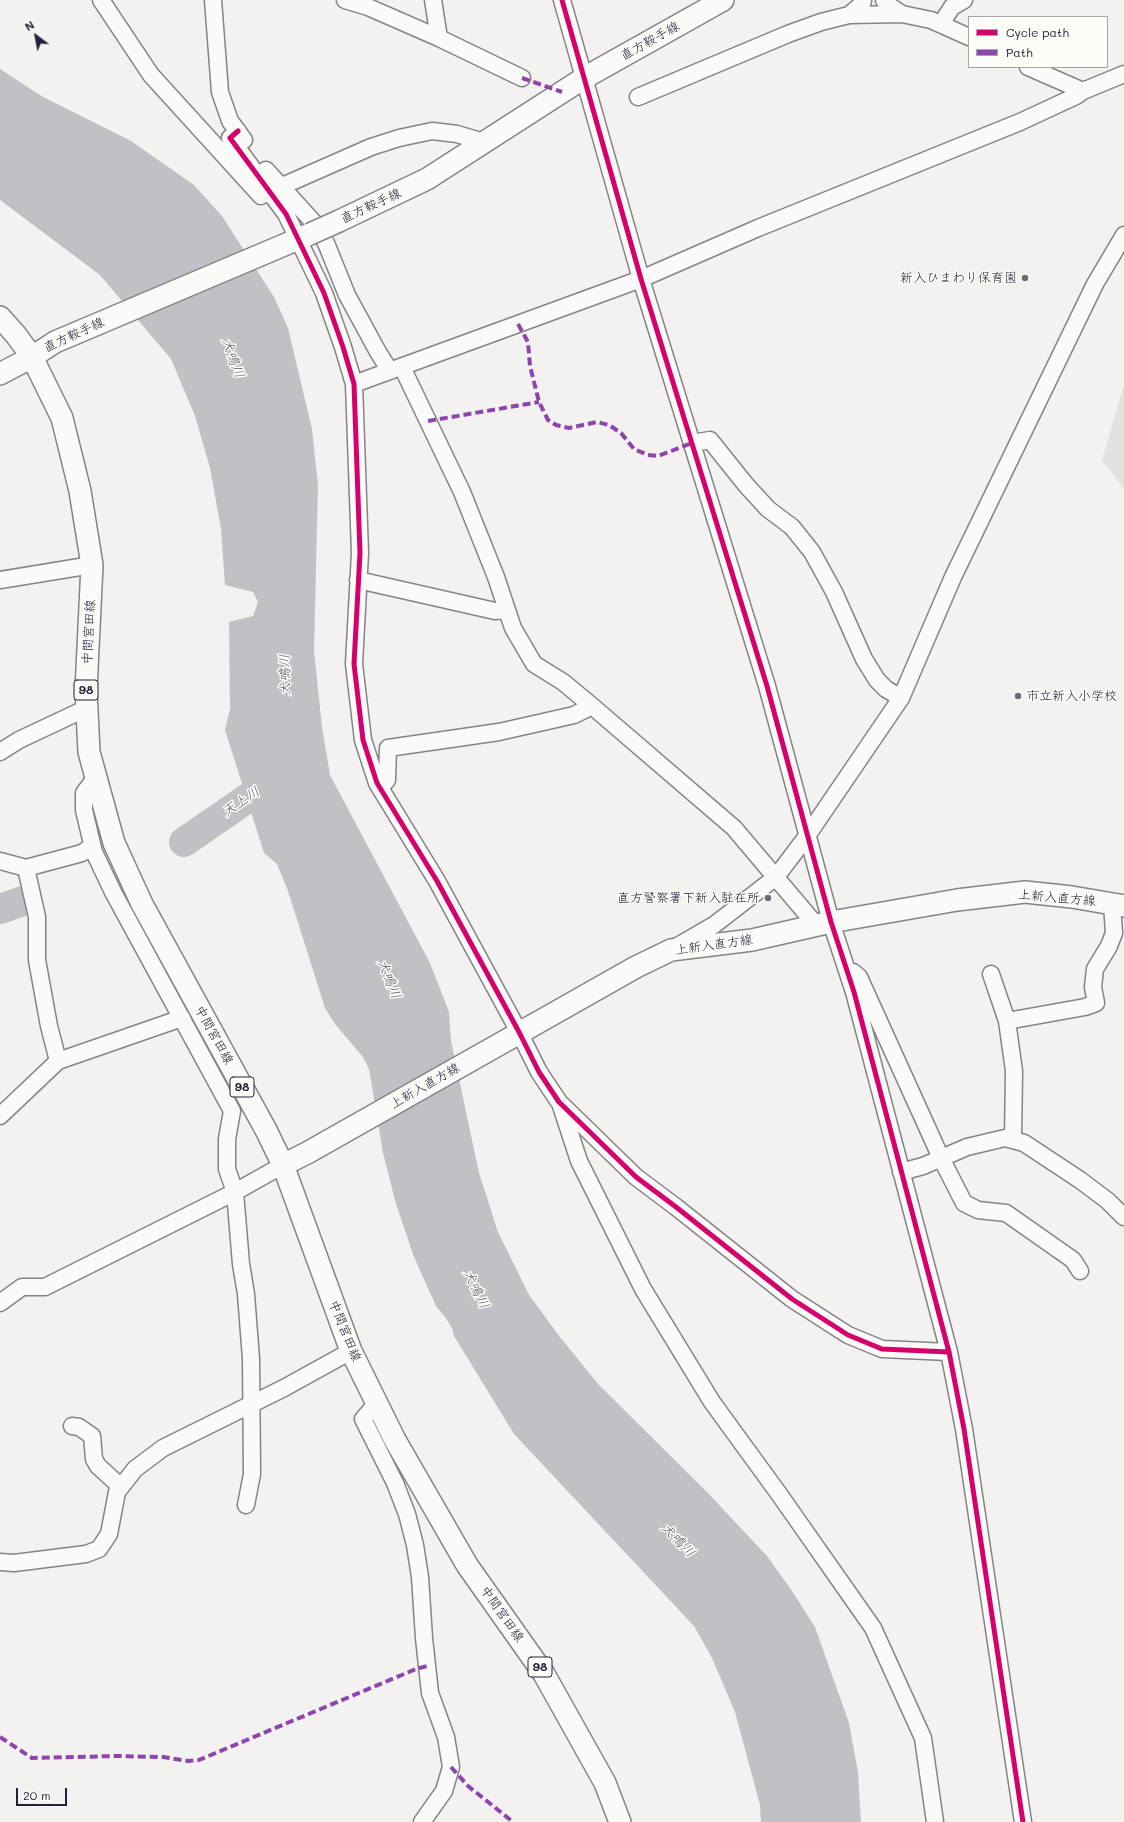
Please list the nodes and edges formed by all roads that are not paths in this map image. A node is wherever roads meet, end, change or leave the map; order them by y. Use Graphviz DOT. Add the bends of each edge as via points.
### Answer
graph roads {
  1 [pos="101,0"];
  2 [pos="213,0"];
  3 [pos="345,0"];
  4 [pos="434,0"];
  5 [pos="562,0"];
  6 [pos="723,0"];
  7 [pos="863,0"];
  8 [pos="884,0"];
  9 [pos="964,0"];
  10 [pos="902,14"];
  11 [pos="849,15"];
  12 [pos="941,24"];
  13 [pos="968,37"];
  14 [pos="439,38"];
  15 [pos="1030,68"];
  16 [pos="1124,74"];
  17 [pos="522,78"];
  18 [pos="584,78"];
  19 [pos="1083,91"];
  20 [pos="638,97"];
  21 [pos="238,131"];
  22 [pos="484,142"];
  23 [pos="280,187"];
  24 [pos="1124,235"];
  25 [pos="298,239"];
  26 [pos="641,279"];
  27 [pos="0,317"];
  28 [pos="32,357"];
  29 [pos="396,369"];
  30 [pos="0,374"];
  31 [pos="354,384"];
  32 [pos="692,443"];
  33 [pos="92,565"];
  34 [pos="0,580"];
  35 [pos="358,580"];
  36 [pos="507,610"];
  37 [pos="900,698"];
  38 [pos="592,706"];
  39 [pos="87,708"];
  40 [pos="0,752"];
  41 [pos="96,777"];
  42 [pos="380,788"];
  43 [pos="807,836"];
  44 [pos="92,846"];
  45 [pos="0,861"];
  46 [pos="26,868"];
  47 [pos="776,877"];
  48 [pos="1118,905"];
  49 [pos="824,923"];
  50 [pos="672,950"];
  51 [pos="845,966"];
  52 [pos="991,974"];
  53 [pos="182,1018"];
  54 [pos="1007,1020"];
  55 [pos="515,1034"];
  56 [pos="58,1061"];
  57 [pos="560,1102"];
  58 [pos="0,1116"];
  59 [pos="1013,1140"];
  60 [pos="941,1158"];
  61 [pos="282,1165"];
  62 [pos="901,1172"];
  63 [pos="234,1192"];
  64 [pos="1124,1217"];
  65 [pos="1080,1271"];
  66 [pos="0,1303"];
  67 [pos="351,1351"];
  68 [pos="949,1352"];
  69 [pos="377,1403"];
  70 [pos="252,1404"];
  71 [pos="72,1426"];
  72 [pos="121,1487"];
  73 [pos="246,1505"];
  74 [pos="0,1562"];
  75 [pos="422,1822"];
  76 [pos="620,1822"];
  77 [pos="935,1822"];
  78 [pos="1023,1822"];
  1 -- 25 [label="street" via="151,75"];
  2 -- 21 [label="street" via="220,92 230,121"];
  3 -- 14 [label="street" via="368,7"];
  4 -- 14 [label="street"];
  5 -- 18 [label="street"];
  6 -- 18 [label="main road, 直方鞍手線"];
  7 -- 11 [label="street"];
  8 -- 10 [label="street"];
  9 -- 12 [label="street" via="952,7"];
  10 -- 11 [label="street"];
  10 -- 12 [label="street"];
  11 -- 20 [label="street" via="788,34"];
  12 -- 13 [label="street"];
  14 -- 17 [label="street"];
  15 -- 19 [label="street"];
  16 -- 19 [label="street"];
  18 -- 22 [label="main road, 直方鞍手線"];
  18 -- 26 [label="street"];
  19 -- 26 [label="street" via="1020,122 758,228"];
  21 -- 23 [label="street" via="254,156"];
  21 -- 25 [label="street" via="230,138 286,214"];
  22 -- 23 [label="street" via="457,134 432,131 399,138 371,147"];
  22 -- 25 [label="main road, 直方鞍手線, bridge" via="427,179"];
  23 -- 29 [label="street" via="316,225 347,295 378,352"];
  24 -- 37 [label="street" via="1096,284 952,577"];
  25 -- 28 [label="main road, 直方鞍手線" via="55,342"];
  25 -- 31 [label="street" via="324,293"];
  26 -- 29 [label="street"];
  26 -- 32 [label="street"];
  27 -- 28 [label="main road, 中間宮田線 / 98"];
  28 -- 30 [label="main road, 直方鞍手線"];
  28 -- 33 [label="main road, 中間宮田線 / 98" via="62,418 80,491"];
  29 -- 31 [label="street"];
  29 -- 36 [label="street" via="462,492"];
  31 -- 35 [label="street" via="360,553"];
  32 -- 37 [label="street" via="710,440 768,509 792,527 812,552 834,592 864,659 877,680"];
  32 -- 43 [label="street" via="767,686"];
  33 -- 34 [label="street"];
  33 -- 39 [label="main road, 中間宮田線 / 98"];
  35 -- 36 [label="street" via="495,611"];
  35 -- 42 [label="street" via="354,664 364,740"];
  36 -- 38 [label="street" via="512,628 534,664 563,682"];
  37 -- 43 [label="street"];
  38 -- 42 [label="street" via="574,715 499,732 388,748 387,780"];
  38 -- 47 [label="street" via="734,828"];
  39 -- 40 [label="street" via="19,740"];
  39 -- 41 [label="main road, 中間宮田線 / 98" via="89,752"];
  41 -- 44 [label="street" via="84,793 84,810"];
  41 -- 61 [label="main road, 中間宮田線 / 98" via="114,843 142,904 266,1130"];
  42 -- 55 [label="street" via="437,881"];
  43 -- 47 [label="street"];
  43 -- 49 [label="street"];
  44 -- 46 [label="street" via="82,853"];
  44 -- 53 [label="street" via="113,892"];
  45 -- 46 [label="street"];
  46 -- 56 [label="street" via="37,917 37,960"];
  47 -- 49 [label="street"];
  47 -- 50 [label="street" via="714,925"];
  48 -- 49 [label="main road, 上新入直方線" via="1025,892 957,900"];
  48 -- 54 [label="street" via="1114,933 1095,969 1092,987 1096,1003"];
  49 -- 50 [label="main road, 上新入直方線" via="752,940"];
  49 -- 51 [label="street"];
  50 -- 55 [label="main road, 上新入直方線"];
  51 -- 60 [label="street" via="859,977"];
  51 -- 62 [label="street"];
  52 -- 54 [label="street"];
  53 -- 56 [label="street"];
  53 -- 63 [label="street" via="232,1111 227,1139 227,1170"];
  54 -- 59 [label="street" via="1014,1071"];
  55 -- 57 [label="street"];
  55 -- 61 [label="main road, 上新入直方線"];
  56 -- 58 [label="street"];
  57 -- 68 [label="street" via="636,1177 775,1286 848,1335 882,1349"];
  57 -- 77 [label="street" via="579,1161 643,1289 712,1402 873,1628 922,1738"];
  59 -- 60 [label="street" via="1005,1138 967,1147"];
  59 -- 64 [label="street" via="1024,1143 1080,1180"];
  60 -- 62 [label="street"];
  60 -- 65 [label="street" via="964,1203 978,1210 1006,1213 1073,1260"];
  61 -- 63 [label="street"];
  61 -- 67 [label="main road, 中間宮田線 / 98"];
  62 -- 68 [label="street"];
  63 -- 66 [label="street" via="45,1287 22,1287"];
  63 -- 70 [label="street" via="247,1302"];
  67 -- 69 [label="main road, 中間宮田線 / 98"];
  67 -- 70 [label="street"];
  68 -- 78 [label="street" via="964,1429"];
  69 -- 75 [label="street" via="363,1419 395,1483 415,1545 430,1693 446,1737 451,1767 444,1791"];
  69 -- 76 [label="main road, 中間宮田線 / 98" via="395,1440 467,1565 544,1674 605,1783"];
  70 -- 72 [label="street" via="163,1448 135,1469"];
  70 -- 73 [label="street" via="252,1474"];
  71 -- 72 [label="street" via="92,1436 96,1463"];
  72 -- 74 [label="street" via="117,1492 109,1534 100,1549 86,1554 14,1563"];
}
